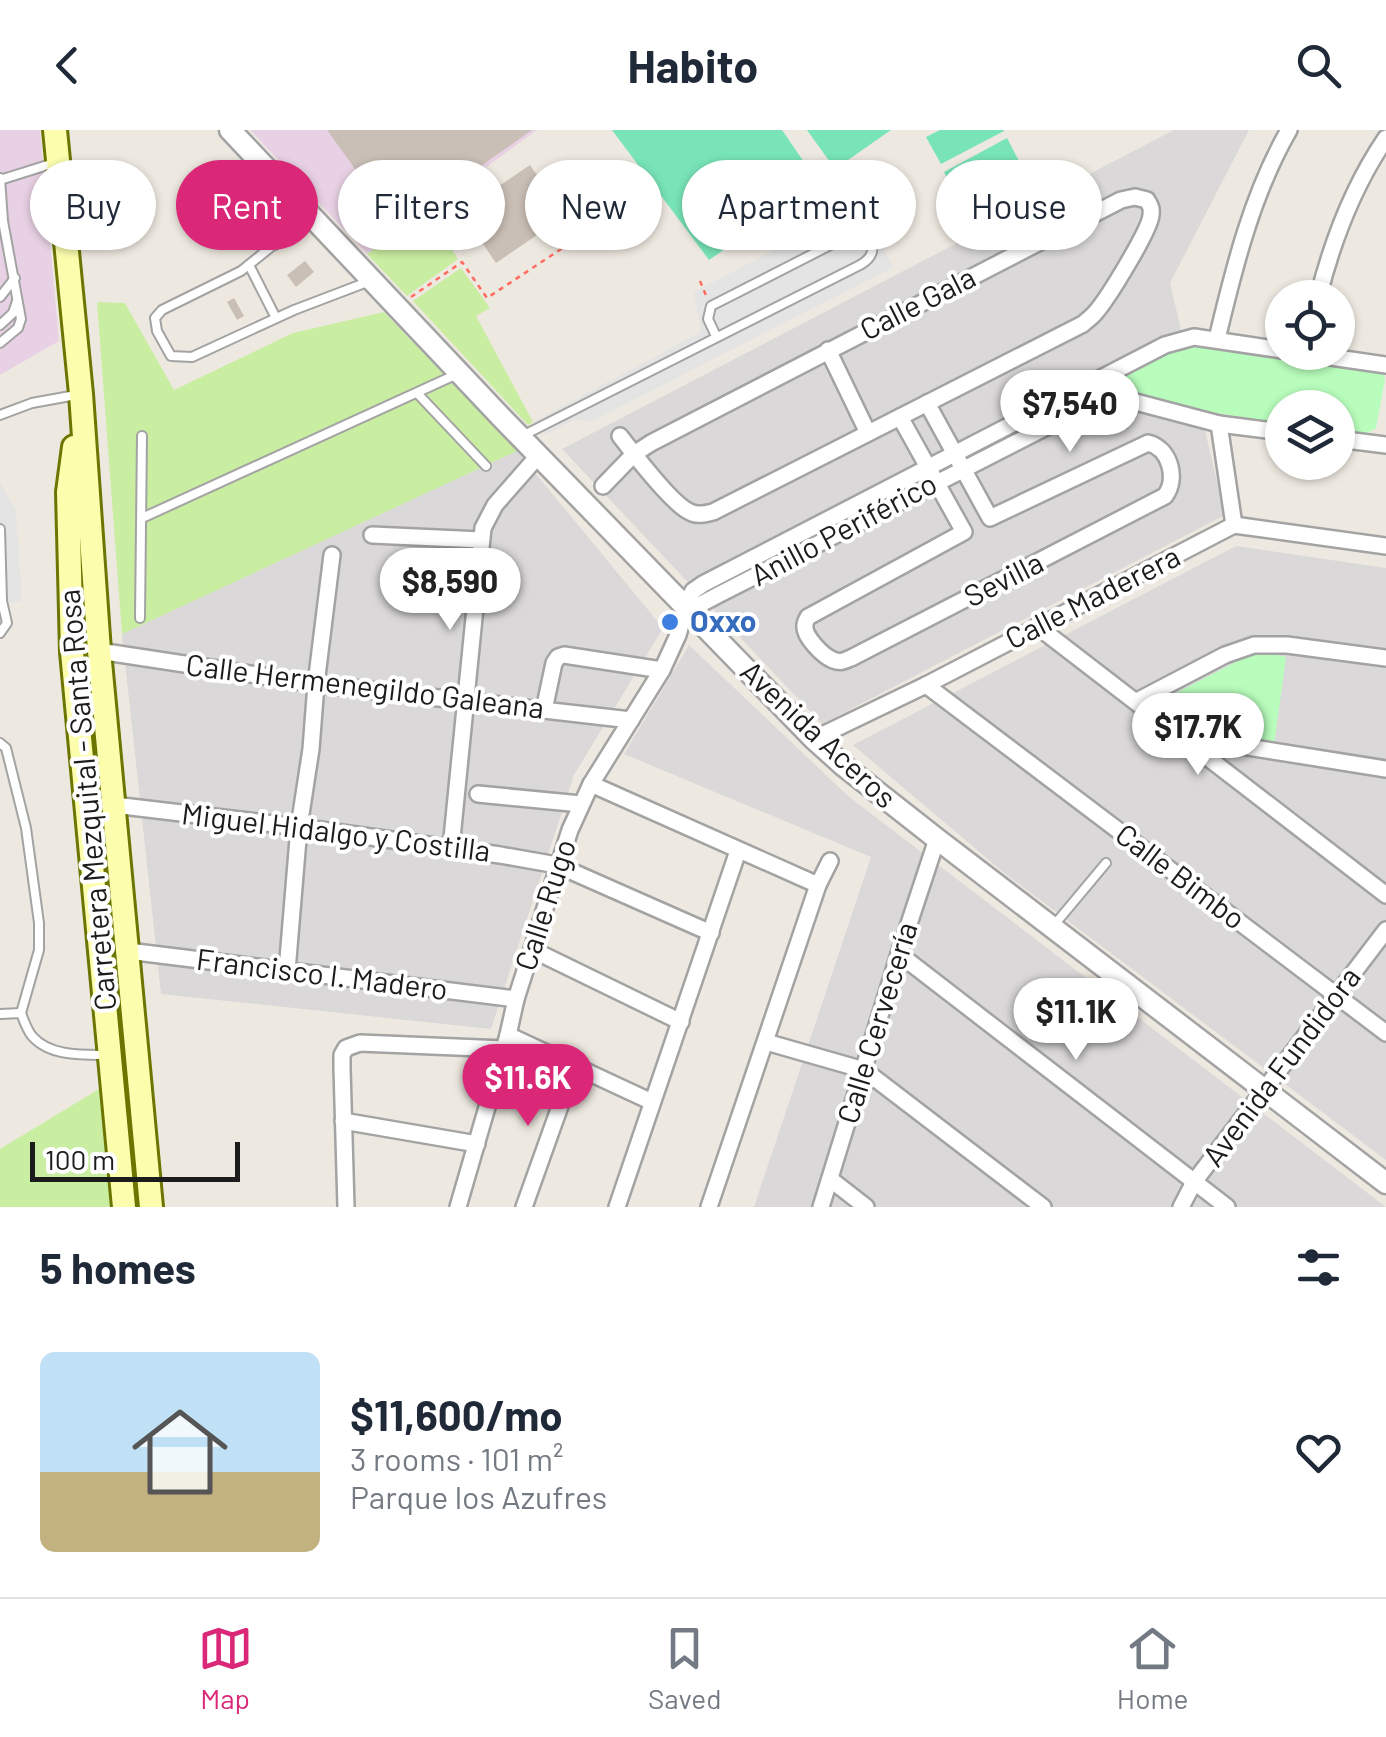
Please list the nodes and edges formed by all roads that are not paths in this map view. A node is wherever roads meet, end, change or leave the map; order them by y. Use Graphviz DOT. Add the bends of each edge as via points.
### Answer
graph roads {
  1 [pos="56,130"];
  2 [pos="230,130"];
  3 [pos="1289,130"];
  4 [pos="1386,138"];
  5 [pos="59,160"];
  6 [pos="259,160"];
  7 [pos="30,170"];
  8 [pos="0,179"];
  9 [pos="2,222"];
  10 [pos="318,222"];
  11 [pos="67,250"];
  12 [pos="268,250"];
  13 [pos="249,265"];
  14 [pos="14,278"];
  15 [pos="373,280"];
  16 [pos="1322,280"];
  17 [pos="19,296"];
  18 [pos="0,298"];
  19 [pos="276,318"];
  20 [pos="0,326"];
  21 [pos="716,336"];
  22 [pos="1217,339"];
  23 [pos="0,343"];
  24 [pos="1265,347"];
  25 [pos="828,350"];
  26 [pos="1355,361"];
  27 [pos="1386,365"];
  28 [pos="459,373"];
  29 [pos="1102,378"];
  30 [pos="416,393"];
  31 [pos="81,394"];
  32 [pos="1109,395"];
  33 [pos="927,403"];
  34 [pos="0,415"];
  35 [pos="900,417"];
  36 [pos="1219,424"];
  37 [pos="1265,430"];
  38 [pos="868,433"];
  39 [pos="142,436"];
  40 [pos="520,436"];
  41 [pos="620,436"];
  42 [pos="1355,441"];
  43 [pos="1386,445"];
  44 [pos="634,454"];
  45 [pos="538,456"];
  46 [pos="959,461"];
  47 [pos="486,466"];
  48 [pos="933,474"];
  49 [pos="603,486"];
  50 [pos="142,518"];
  51 [pos="1234,525"];
  52 [pos="0,529"];
  53 [pos="372,535"];
  54 [pos="482,540"];
  55 [pos="1386,546"];
  56 [pos="332,555"];
  57 [pos="1,599"];
  58 [pos="686,616"];
  59 [pos="140,618"];
  60 [pos="1037,626"];
  61 [pos="0,633"];
  62 [pos="99,651"];
  63 [pos="1386,658"];
  64 [pos="662,670"];
  65 [pos="316,684"];
  66 [pos="926,685"];
  67 [pos="466,700"];
  68 [pos="1137,701"];
  69 [pos="544,710"];
  70 [pos="631,720"];
  71 [pos="1181,736"];
  72 [pos="814,739"];
  73 [pos="0,743"];
  74 [pos="1386,769"];
  75 [pos="591,784"];
  76 [pos="478,794"];
  77 [pos="581,804"];
  78 [pos="114,805"];
  79 [pos="299,827"];
  80 [pos="937,839"];
  81 [pos="451,848"];
  82 [pos="738,851"];
  83 [pos="830,861"];
  84 [pos="1106,863"];
  85 [pos="557,865"];
  86 [pos="1361,875"];
  87 [pos="1386,878"];
  88 [pos="818,884"];
  89 [pos="1386,895"];
  90 [pos="1052,927"];
  91 [pos="1386,930"];
  92 [pos="711,933"];
  93 [pos="533,950"];
  94 [pos="128,951"];
  95 [pos="899,954"];
  96 [pos="288,972"];
  97 [pos="1337,996"];
  98 [pos="516,999"];
  99 [pos="21,1013"];
  100 [pos="0,1014"];
  101 [pos="681,1022"];
  102 [pos="1386,1034"];
  103 [pos="506,1042"];
  104 [pos="766,1042"];
  105 [pos="110,1055"];
  106 [pos="574,1067"];
  107 [pos="864,1070"];
  108 [pos="1264,1090"];
  109 [pos="652,1102"];
  110 [pos="343,1122"];
  111 [pos="476,1144"];
  112 [pos="830,1179"];
  113 [pos="1194,1182"];
  114 [pos="1386,1183"];
  115 [pos="124,1207"];
  116 [pos="151,1207"];
  117 [pos="346,1207"];
  118 [pos="458,1207"];
  119 [pos="524,1207"];
  120 [pos="617,1207"];
  121 [pos="709,1207"];
  122 [pos="821,1207"];
  123 [pos="866,1207"];
  124 [pos="1043,1207"];
  125 [pos="1181,1207"];
  126 [pos="1226,1207"];
  1 -- 5 [label="main road, Carretera Mezquital - Santa Rosa"];
  2 -- 6 [label="street, Avenida Aceros"];
  3 -- 22 [label="street" via="1254,206"];
  4 -- 16 [label="street" via="1348,210"];
  7 -- 8 [label="lane"];
  8 -- 9 [label="lane"];
  9 -- 14 [label="lane"];
  10 -- 15 [label="street, Avenida Aceros"];
  11 -- 31 [label="main road, Carretera Mezquital - Santa Rosa"];
  12 -- 13 [label="lane"];
  13 -- 19 [label="lane"];
  13 -- 19 [label="lane" via="162,310 155,318 164,347 171,356 192,358"];
  14 -- 17 [label="lane"];
  14 -- 18 [label="lane"];
  15 -- 19 [label="lane"];
  15 -- 28 [label="street, Avenida Aceros"];
  17 -- 20 [label="lane"];
  17 -- 23 [label="lane" via="22,319"];
  21 -- 21 [label="lane" via="870,260 870,241 852,234 711,306 708,319"];
  21 -- 40 [label="lane"];
  22 -- 24 [label="street, Anillo Periférico"];
  22 -- 29 [label="street, Anillo Periférico" via="1181,339"];
  25 -- 33 [label="street, Calle Gala" via="1120,200 1147,200 1151,218 1096,313"];
  25 -- 38 [label="street"];
  25 -- 44 [label="street, Calle Gala"];
  26 -- 27 [label="street"];
  28 -- 30 [label="lane"];
  28 -- 40 [label="street, Avenida Aceros"];
  29 -- 32 [label="street"];
  29 -- 46 [label="street, Anillo Periférico"];
  30 -- 47 [label="lane"];
  30 -- 50 [label="lane"];
  31 -- 34 [label="lane"];
  31 -- 62 [label="main road, Carretera Mezquital - Santa Rosa"];
  31 -- 105 [label="main road, Carretera Mezquital - Santa Rosa" via="68,492 72,652"];
  32 -- 36 [label="street"];
  32 -- 46 [label="street, Anillo Periférico"];
  33 -- 35 [label="street, Calle Gala"];
  33 -- 46 [label="street"];
  35 -- 38 [label="street, Calle Gala"];
  35 -- 48 [label="street"];
  36 -- 37 [label="street"];
  36 -- 51 [label="street"];
  38 -- 44 [label="street, Calle Gala" via="700,515 683,508"];
  39 -- 50 [label="lane"];
  40 -- 45 [label="street, Avenida Aceros"];
  41 -- 44 [label="street, Calle Gala"];
  42 -- 43 [label="street"];
  44 -- 49 [label="street, Calle Gala"];
  45 -- 54 [label="street" via="496,505"];
  45 -- 58 [label="street, Avenida Aceros"];
  46 -- 48 [label="street, Anillo Periférico"];
  46 -- 48 [label="street, Sevilla" via="990,518 1148,443 1164,451 1172,484 1165,496 850,658 834,660 804,630 808,617 964,532"];
  48 -- 58 [label="street, Anillo Periférico" via="763,563"];
  50 -- 59 [label="lane"];
  51 -- 55 [label="street"];
  51 -- 60 [label="street, Calle Maderera"];
  52 -- 57 [label="lane"];
  53 -- 54 [label="street"];
  54 -- 67 [label="street"];
  56 -- 65 [label="street"];
  57 -- 61 [label="lane" via="6,622"];
  58 -- 64 [label="street, Calle Rugo"];
  58 -- 72 [label="street, Avenida Aceros"];
  60 -- 66 [label="street, Calle Maderera"];
  60 -- 68 [label="street"];
  62 -- 65 [label="street, Calle Hermenegildo Galeana"];
  62 -- 78 [label="main road, Carretera Mezquital - Santa Rosa"];
  63 -- 68 [label="street" via="1254,645"];
  64 -- 69 [label="street" via="558,657"];
  64 -- 70 [label="street, Calle Rugo"];
  65 -- 67 [label="street, Calle Hermenegildo Galeana"];
  65 -- 79 [label="street"];
  66 -- 72 [label="street, Calle Maderera"];
  66 -- 97 [label="street, Calle Bimbo"];
  67 -- 69 [label="street, Calle Hermenegildo Galeana"];
  67 -- 81 [label="street"];
  68 -- 71 [label="street"];
  69 -- 70 [label="street, Calle Hermenegildo Galeana"];
  70 -- 75 [label="street, Calle Rugo"];
  71 -- 74 [label="street"];
  71 -- 86 [label="street"];
  72 -- 80 [label="street, Avenida Aceros"];
  73 -- 99 [label="lane" via="26,828 39,923 39,950"];
  75 -- 77 [label="street, Calle Rugo"];
  75 -- 82 [label="street"];
  76 -- 77 [label="street"];
  77 -- 85 [label="street, Calle Rugo"];
  78 -- 79 [label="street, Miguel Hidalgo y Costilla"];
  78 -- 94 [label="main road, Carretera Mezquital - Santa Rosa"];
  79 -- 81 [label="street, Miguel Hidalgo y Costilla"];
  79 -- 96 [label="street"];
  80 -- 90 [label="street, Avenida Aceros"];
  80 -- 95 [label="street, Calle Cervecería"];
  81 -- 85 [label="street, Miguel Hidalgo y Costilla"];
  82 -- 88 [label="street"];
  82 -- 92 [label="street"];
  83 -- 88 [label="street"];
  84 -- 90 [label="lane"];
  85 -- 92 [label="street, Miguel Hidalgo y Costilla"];
  85 -- 93 [label="street, Calle Rugo"];
  86 -- 87 [label="street"];
  86 -- 89 [label="street"];
  88 -- 104 [label="street"];
  90 -- 108 [label="street, Avenida Aceros"];
  91 -- 97 [label="street, Avenida Fundidora"];
  92 -- 101 [label="street"];
  93 -- 98 [label="street, Calle Rugo"];
  93 -- 101 [label="street"];
  94 -- 96 [label="street, Francisco I. Madero"];
  94 -- 116 [label="main road, Carretera Mezquital - Santa Rosa"];
  95 -- 107 [label="street, Calle Cervecería"];
  95 -- 113 [label="street"];
  96 -- 98 [label="street, Francisco I. Madero"];
  97 -- 102 [label="street, Calle Bimbo"];
  97 -- 108 [label="street, Avenida Fundidora"];
  98 -- 103 [label="street, Calle Rugo"];
  99 -- 100 [label="lane"];
  99 -- 105 [label="lane" via="30,1034 57,1052"];
  101 -- 109 [label="street"];
  103 -- 106 [label="street"];
  103 -- 110 [label="street" via="346,1048"];
  103 -- 111 [label="street, Calle Rugo"];
  104 -- 107 [label="street"];
  104 -- 121 [label="street"];
  105 -- 115 [label="main road, Carretera Mezquital - Santa Rosa"];
  106 -- 109 [label="street"];
  106 -- 119 [label="street"];
  107 -- 112 [label="street, Calle Cervecería"];
  107 -- 124 [label="street"];
  108 -- 113 [label="street, Avenida Fundidora"];
  108 -- 114 [label="street, Avenida Aceros"];
  109 -- 120 [label="street"];
  110 -- 111 [label="street"];
  110 -- 117 [label="street"];
  111 -- 118 [label="street, Calle Rugo"];
  112 -- 122 [label="street, Calle Cervecería"];
  112 -- 123 [label="street"];
  113 -- 125 [label="street, Avenida Fundidora"];
  113 -- 126 [label="street"];
}
